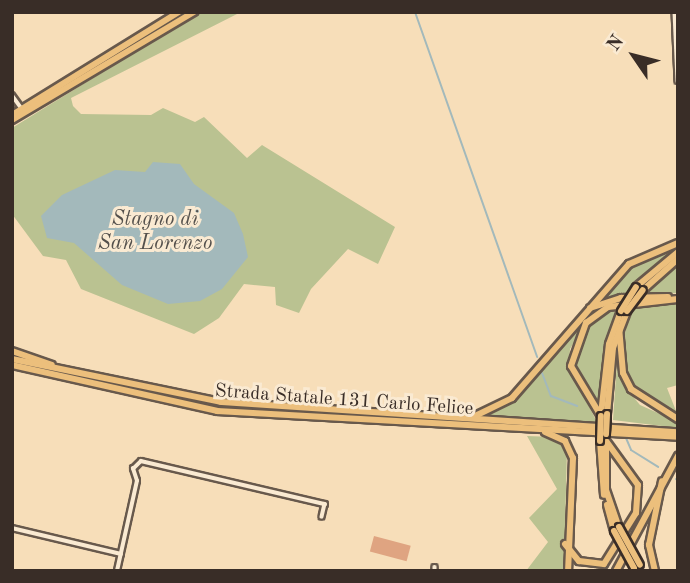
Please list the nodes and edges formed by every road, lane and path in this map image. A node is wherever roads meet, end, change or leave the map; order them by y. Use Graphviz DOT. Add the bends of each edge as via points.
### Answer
graph roads {
  1 [pos="179,12"];
  2 [pos="194,12"];
  3 [pos="675,12"];
  4 [pos="678,81"];
  5 [pos="12,95"];
  6 [pos="12,105"];
  7 [pos="23,106"];
  8 [pos="14,118"];
  9 [pos="678,243"];
  10 [pos="678,252"];
  11 [pos="678,259"];
  12 [pos="639,288"];
  13 [pos="678,298"];
  14 [pos="588,308"];
  15 [pos="624,311"];
  16 [pos="620,327"];
  17 [pos="12,351"];
  18 [pos="12,359"];
  19 [pos="12,368"];
  20 [pos="63,371"];
  21 [pos="604,415"];
  22 [pos="450,418"];
  23 [pos="678,419"];
  24 [pos="530,428"];
  25 [pos="678,434"];
  26 [pos="604,439"];
  27 [pos="678,456"];
  28 [pos="664,473"];
  29 [pos="322,517"];
  30 [pos="12,528"];
  31 [pos="565,544"];
  32 [pos="121,554"];
  33 [pos="638,569"];
  34 [pos="117,571"];
  35 [pos="568,571"];
  36 [pos="616,571"];
  37 [pos="655,571"];
  1 -- 7 [label="highway"];
  2 -- 8 [label="highway"];
  3 -- 4 [label="street"];
  5 -- 7 [label="street"];
  6 -- 7 [label="street"];
  7 -- 8 [label="highway"];
  9 -- 14 [label="highway" via="629,264"];
  10 -- 12 [label="highway"];
  11 -- 12 [label="highway"];
  12 -- 15 [label="highway, bridge"];
  13 -- 14 [label="highway" via="621,298"];
  13 -- 21 [label="highway" via="608,307 586,323 571,366"];
  14 -- 22 [label="highway" via="499,408"];
  15 -- 16 [label="highway"];
  15 -- 21 [label="highway" via="609,344"];
  16 -- 21 [label="highway"];
  16 -- 23 [label="highway" via="621,363 631,389"];
  17 -- 20 [label="highway"];
  18 -- 20 [label="highway, Strada Statale 131 Carlo Felice"];
  19 -- 24 [label="highway, Strada Statale 131 Carlo Felice" via="217,411"];
  20 -- 22 [label="highway, Strada Statale 131 Carlo Felice" via="221,402"];
  21 -- 26 [label="highway, bridge"];
  22 -- 25 [label="highway, Strada Statale 131 Carlo Felice"];
  24 -- 25 [label="highway, Strada Statale 131 Carlo Felice"];
  24 -- 31 [label="highway" via="558,436 571,448"];
  26 -- 31 [label="highway" via="638,485 636,513 604,564 579,561"];
  26 -- 33 [label="highway, bridge" via="606,490 616,529"];
  27 -- 28 [label="highway"];
  28 -- 36 [label="highway"];
  28 -- 37 [label="highway" via="649,545"];
  29 -- 32 [label="street" via="325,504 141,461 133,469 137,481"];
  30 -- 32 [label="street"];
  31 -- 35 [label="highway"];
  32 -- 34 [label="street"];
}
